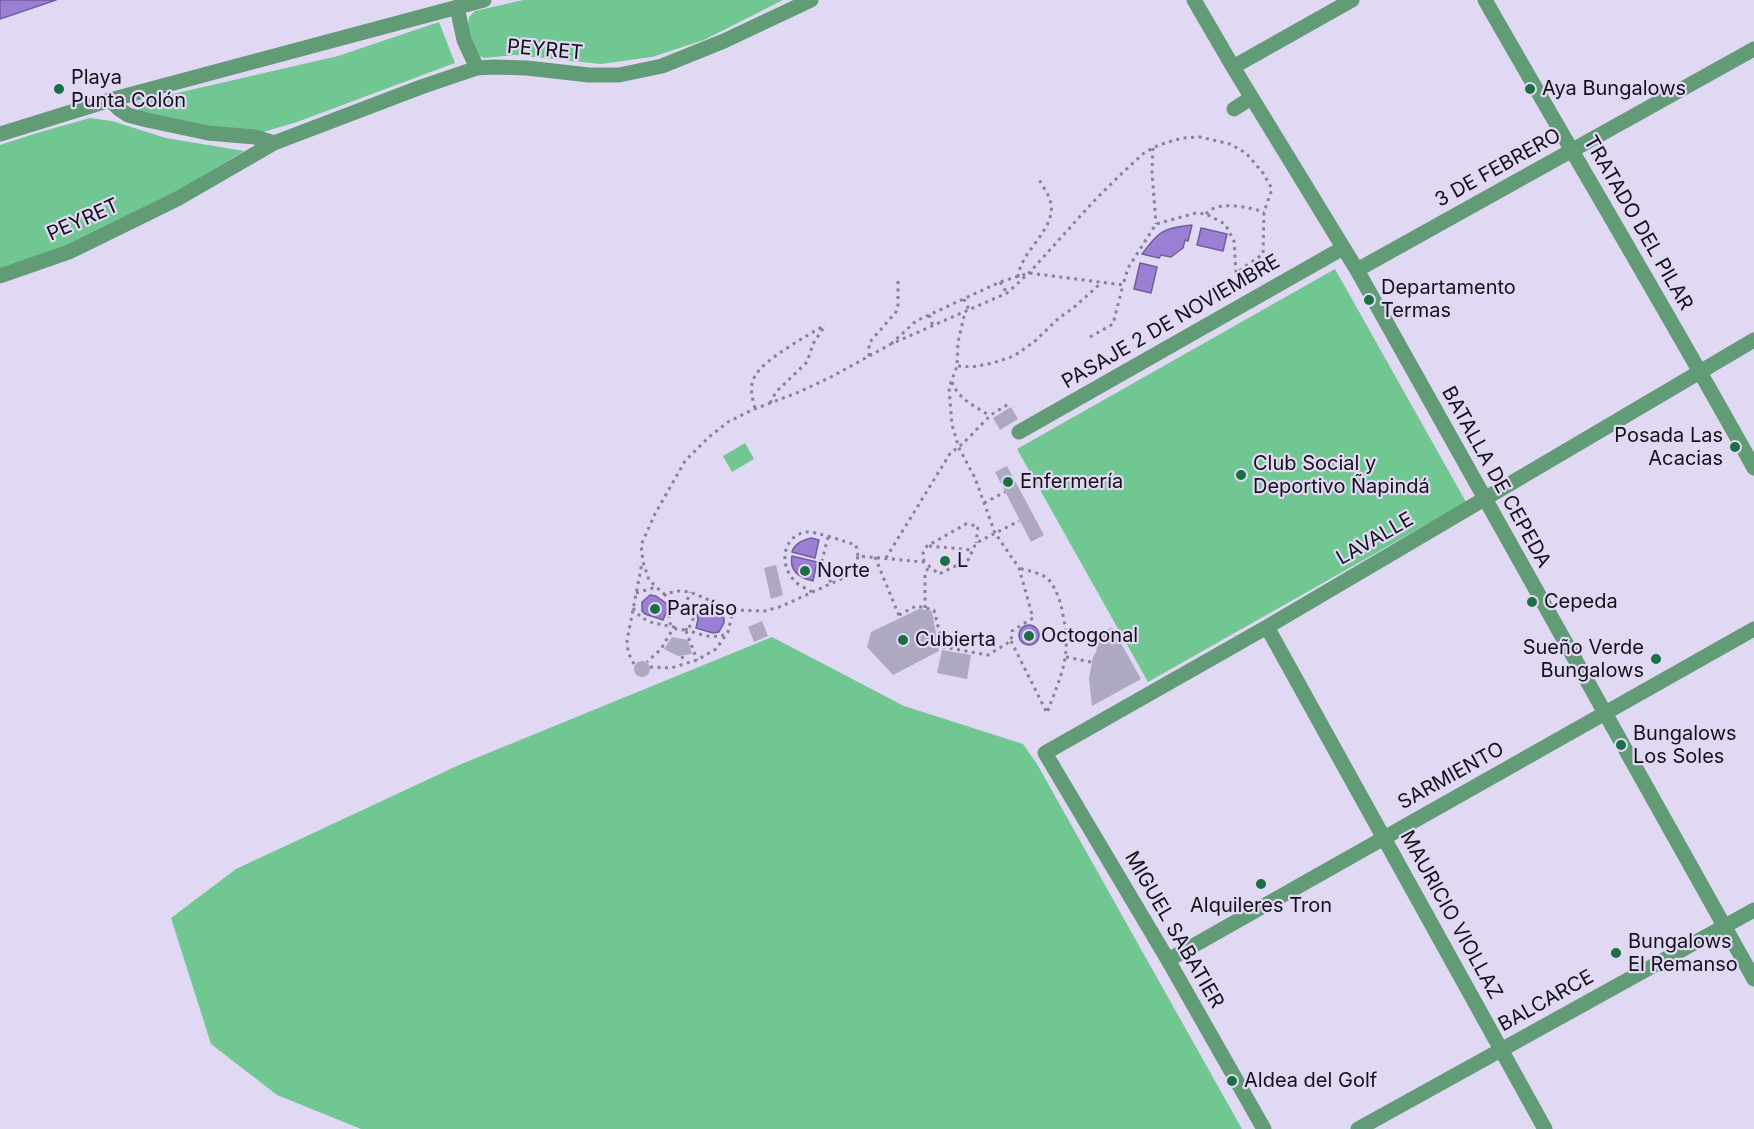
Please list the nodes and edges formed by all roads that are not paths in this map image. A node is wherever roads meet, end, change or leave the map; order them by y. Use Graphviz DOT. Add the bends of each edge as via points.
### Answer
graph roads {
  1 [pos="484,0"];
  2 [pos="811,0"];
  3 [pos="1194,0"];
  4 [pos="1352,0"];
  5 [pos="1485,0"];
  6 [pos="457,7"];
  7 [pos="1754,49"];
  8 [pos="1233,67"];
  9 [pos="477,68"];
  10 [pos="1251,98"];
  11 [pos="110,100"];
  12 [pos="1234,109"];
  13 [pos="0,134"];
  14 [pos="274,143"];
  15 [pos="1571,151"];
  16 [pos="1343,248"];
  17 [pos="1357,270"];
  18 [pos="0,276"];
  19 [pos="1754,339"];
  20 [pos="1700,370"];
  21 [pos="1019,432"];
  22 [pos="1754,468"];
  23 [pos="1484,499"];
  24 [pos="1267,627"];
  25 [pos="1754,629"];
  26 [pos="1605,713"];
  27 [pos="1045,753"];
  28 [pos="1384,837"];
  29 [pos="1754,910"];
  30 [pos="1724,926"];
  31 [pos="1168,960"];
  32 [pos="1754,980"];
  33 [pos="1501,1050"];
  34 [pos="1264,1129"];
  35 [pos="1358,1129"];
  36 [pos="1545,1129"];
  1 -- 6 [label="street"];
  2 -- 9 [label="street, PEYRET" via="662,66 619,75"];
  3 -- 8 [label="street, BATALLA DE CEPEDA"];
  4 -- 8 [label="street"];
  5 -- 15 [label="street, TRATADO DEL PILAR"];
  6 -- 9 [label="street" via="464,40"];
  6 -- 11 [label="street"];
  7 -- 15 [label="street, 3 DE FEBRERO"];
  8 -- 10 [label="street, BATALLA DE CEPEDA"];
  9 -- 14 [label="street, PEYRET"];
  10 -- 12 [label="street"];
  10 -- 16 [label="street, BATALLA DE CEPEDA"];
  11 -- 13 [label="street"];
  11 -- 14 [label="street" via="128,115 147,120"];
  14 -- 18 [label="street, PEYRET" via="177,200 69,252"];
  15 -- 17 [label="street, 3 DE FEBRERO"];
  15 -- 20 [label="street, TRATADO DEL PILAR"];
  16 -- 17 [label="street, BATALLA DE CEPEDA"];
  16 -- 21 [label="street, PASAJE 2 DE NOVIEMBRE"];
  17 -- 23 [label="street, BATALLA DE CEPEDA"];
  19 -- 20 [label="street, LAVALLE"];
  20 -- 22 [label="street, TRATADO DEL PILAR"];
  20 -- 23 [label="street, LAVALLE"];
  23 -- 24 [label="street, LAVALLE"];
  23 -- 26 [label="street, BATALLA DE CEPEDA"];
  24 -- 27 [label="street, LAVALLE"];
  24 -- 28 [label="street, MAURICIO VIOLLAZ"];
  25 -- 26 [label="street, SARMIENTO"];
  26 -- 28 [label="street, SARMIENTO"];
  26 -- 30 [label="street, BATALLA DE CEPEDA"];
  27 -- 31 [label="street, MIGUEL SABATIER"];
  28 -- 31 [label="street, SARMIENTO"];
  28 -- 33 [label="street, MAURICIO VIOLLAZ"];
  29 -- 30 [label="street, BALCARCE"];
  30 -- 32 [label="street, BATALLA DE CEPEDA"];
  30 -- 33 [label="street, BALCARCE"];
  31 -- 34 [label="street, MIGUEL SABATIER"];
  33 -- 35 [label="street, BALCARCE"];
  33 -- 36 [label="street, MAURICIO VIOLLAZ"];
}
